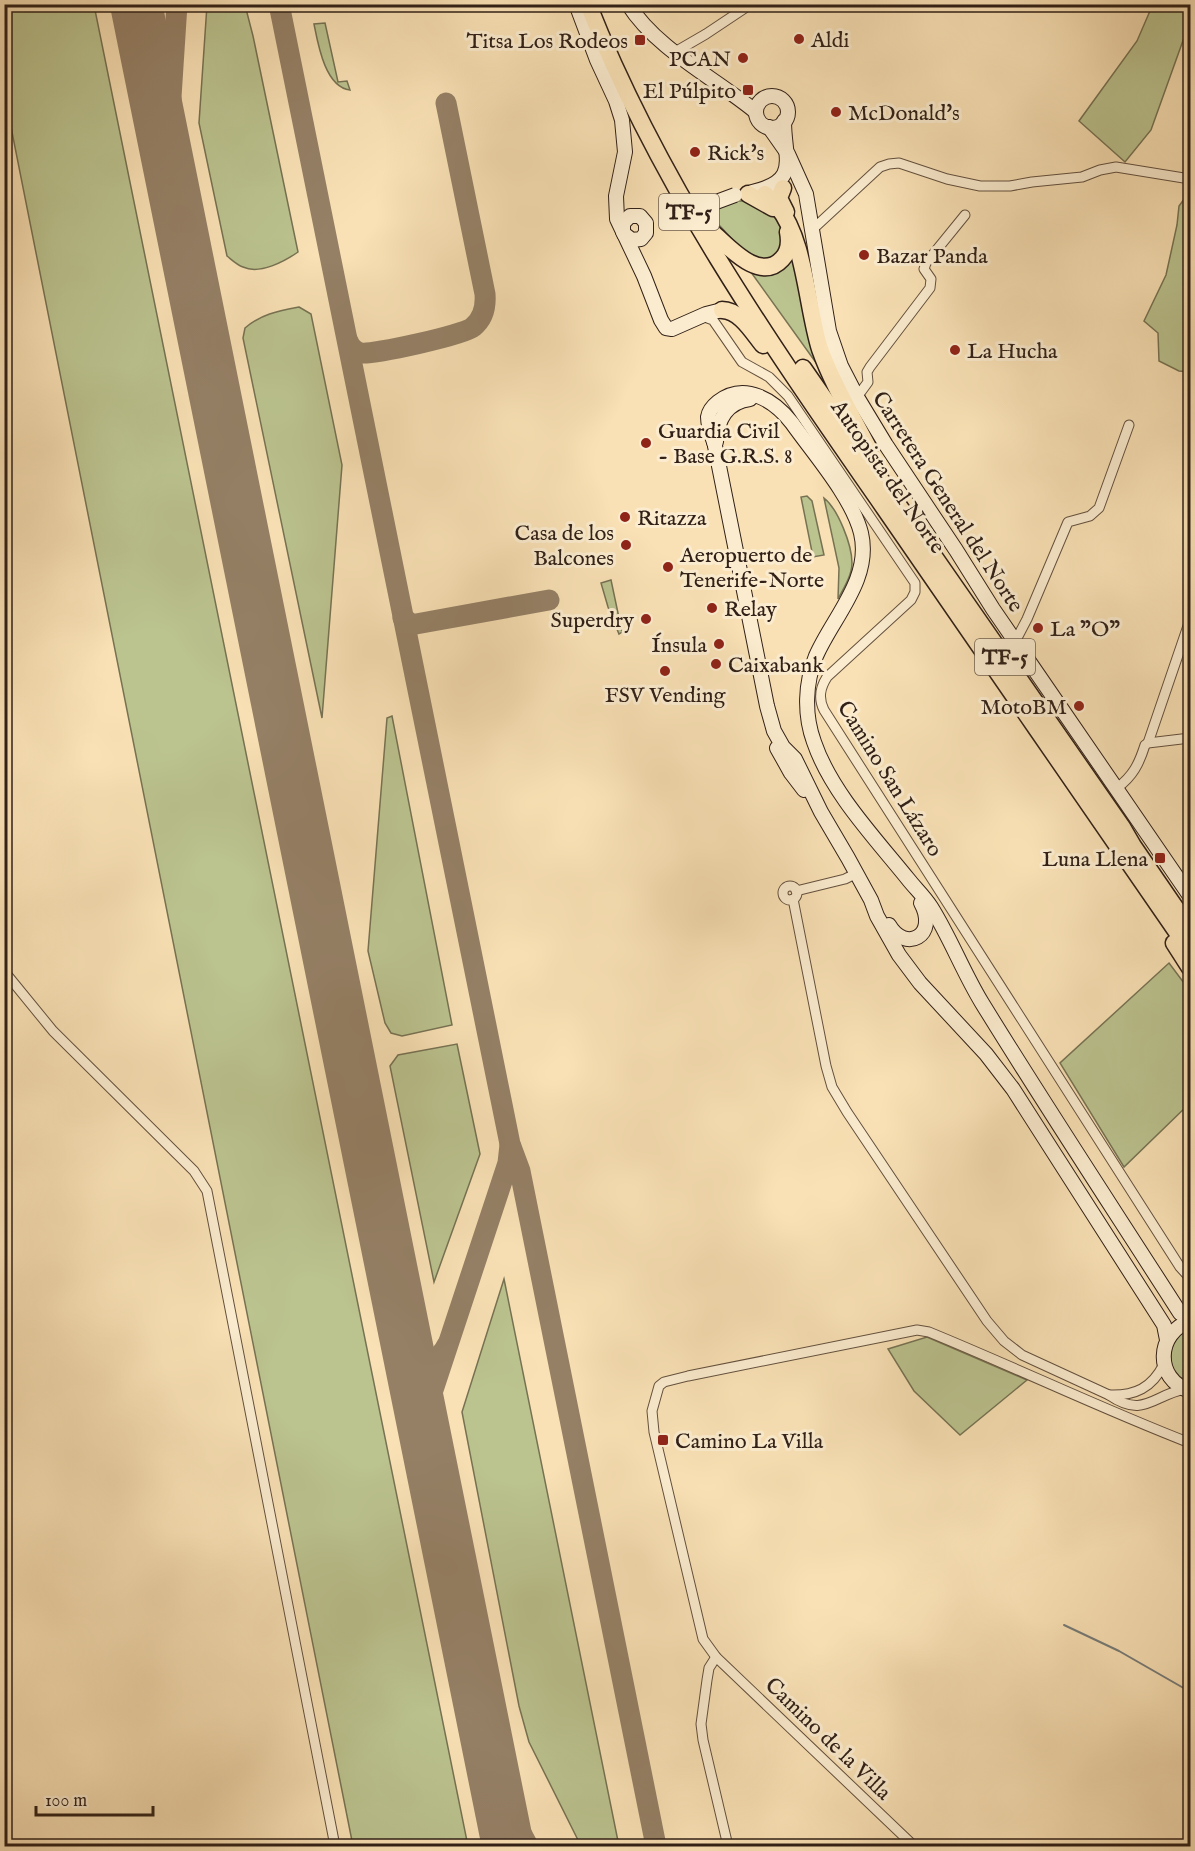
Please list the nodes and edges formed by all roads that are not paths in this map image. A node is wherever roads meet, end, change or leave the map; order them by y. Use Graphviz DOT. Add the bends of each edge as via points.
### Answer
graph roads {
  1 [pos="576,4"];
  2 [pos="588,4"];
  3 [pos="598,4"];
  4 [pos="628,4"];
  5 [pos="751,4"];
  6 [pos="675,52"];
  7 [pos="717,81"];
  8 [pos="762,99"];
  9 [pos="756,112"];
  10 [pos="784,121"];
  11 [pos="769,127"];
  12 [pos="788,154"];
  13 [pos="798,174"];
  14 [pos="1191,180"];
  15 [pos="783,188"];
  16 [pos="619,189"];
  17 [pos="749,194"];
  18 [pos="806,194"];
  19 [pos="810,214"];
  20 [pos="828,214"];
  21 [pos="632,215"];
  22 [pos="965,216"];
  23 [pos="647,225"];
  24 [pos="813,229"];
  25 [pos="713,232"];
  26 [pos="623,233"];
  27 [pos="801,264"];
  28 [pos="722,310"];
  29 [pos="702,316"];
  30 [pos="721,330"];
  31 [pos="857,398"];
  32 [pos="813,406"];
  33 [pos="1130,425"];
  34 [pos="888,488"];
  35 [pos="1191,620"];
  36 [pos="1016,642"];
  37 [pos="766,701"];
  38 [pos="1191,738"];
  39 [pos="1148,743"];
  40 [pos="1117,788"];
  41 [pos="821,812"];
  42 [pos="1122,827"];
  43 [pos="856,873"];
  44 [pos="1144,884"];
  45 [pos="916,890"];
  46 [pos="1191,896"];
  47 [pos="871,900"];
  48 [pos="1191,914"];
  49 [pos="1191,929"];
  50 [pos="1191,951"];
  51 [pos="1191,969"];
  52 [pos="4,971"];
  53 [pos="1191,1278"];
  54 [pos="1191,1321"];
  55 [pos="1167,1340"];
  56 [pos="1164,1364"];
  57 [pos="1188,1390"];
  58 [pos="1108,1395"];
  59 [pos="1191,1443"];
  60 [pos="716,1658"];
  61 [pos="335,1846"];
  62 [pos="728,1846"];
  63 [pos="914,1846"];
  1 -- 16 [label="main road" via="622,120 625,152"];
  2 -- 32 [label="highway, Autopista del Norte / TF-5" via="626,92 677,191"];
  3 -- 25 [label="highway, Autopista del Norte / TF-5" via="658,137"];
  4 -- 6 [label="main road" via="647,28"];
  5 -- 6 [label="street"];
  6 -- 7 [label="main road"];
  7 -- 8 [label="main road"];
  7 -- 9 [label="main road"];
  8 -- 9 [label="main road"];
  8 -- 10 [label="main road" via="782,99 788,111"];
  9 -- 11 [label="main road" via="761,123"];
  10 -- 11 [label="main road"];
  10 -- 12 [label="main road, Carretera General del Norte"];
  11 -- 12 [label="main road, Carretera General del Norte"];
  12 -- 13 [label="main road, Carretera General del Norte"];
  12 -- 17 [label="main road" via="785,175"];
  13 -- 15 [label="main road"];
  13 -- 18 [label="main road, Carretera General del Norte"];
  14 -- 20 [label="street" via="1116,167 1082,177 980,186 899,163 880,167"];
  15 -- 17 [label="main road"];
  15 -- 18 [label="main road"];
  15 -- 27 [label="highway" via="779,198 797,235"];
  16 -- 21 [label="main road" via="621,200"];
  16 -- 26 [label="main road" via="615,213"];
  17 -- 23 [label="main road, bridge"];
  17 -- 25 [label="highway" via="772,207 787,230 790,240 780,261 760,267 746,261"];
  17 -- 27 [label="highway" via="778,207 789,224"];
  18 -- 19 [label="main road, Carretera General del Norte"];
  19 -- 20 [label="street"];
  19 -- 24 [label="main road, Carretera General del Norte"];
  20 -- 24 [label="street"];
  21 -- 23 [label="main road" via="642,218"];
  21 -- 26 [label="main road" via="623,223"];
  22 -- 31 [label="street" via="926,263 930,288 870,366 868,382"];
  23 -- 26 [label="main road" via="639,240 629,239"];
  24 -- 31 [label="main road, Carretera General del Norte" via="829,331"];
  25 -- 34 [label="highway, Autopista del Norte / TF-5"];
  26 -- 29 [label="main road" via="664,326 672,329"];
  27 -- 34 [label="highway" via="829,372"];
  28 -- 29 [label="main road"];
  28 -- 30 [label="street"];
  28 -- 32 [label="highway" via="730,310 743,321"];
  29 -- 30 [label="street, Camino San Lázaro"];
  30 -- 53 [label="street, Camino San Lázaro" via="742,362 769,377 788,396 915,583 911,600 827,677 820,691 822,705 1180,1267"];
  31 -- 36 [label="main road, Carretera General del Norte"];
  32 -- 44 [label="highway, Autopista del Norte / TF-5"];
  33 -- 36 [label="street" via="1099,508 1089,516 1068,522"];
  34 -- 42 [label="highway, Autopista del Norte / TF-5"];
  35 -- 39 [label="street"];
  36 -- 40 [label="main road, Carretera General del Norte"];
  37 -- 41 [label="main road" via="774,731 795,759"];
  37 -- 41 [label="main road" via="770,732 777,747"];
  37 -- 45 [label="main road" via="715,447 719,423 729,408 751,399 765,400 783,411 849,504 858,524 863,556 855,585 811,671 807,705 811,735 838,787"];
  38 -- 39 [label="street"];
  39 -- 40 [label="street" via="1135,771"];
  40 -- 46 [label="main road, Carretera General del Norte"];
  41 -- 43 [label="main road"];
  42 -- 48 [label="highway"];
  42 -- 49 [label="highway, Autopista del Norte / TF-5"];
  43 -- 47 [label="main road"];
  43 -- 58 [label="street" via="795,895 832,1087 987,1322 1004,1341 1038,1363"];
  44 -- 50 [label="highway, Autopista del Norte / TF-5"];
  44 -- 51 [label="highway" via="1152,910"];
  45 -- 47 [label="main road" via="928,921 923,932 914,938 896,934"];
  45 -- 54 [label="main road" via="934,912 981,1002 1180,1313"];
  47 -- 55 [label="main road" via="913,975 1013,1089 1164,1326"];
  52 -- 61 [label="street" via="53,1031 199,1176 208,1198"];
  54 -- 55 [label="main road" via="1177,1328"];
  55 -- 56 [label="main road"];
  56 -- 57 [label="main road" via="1176,1383"];
  56 -- 58 [label="street" via="1154,1380 1137,1392"];
  57 -- 58 [label="street" via="1134,1406"];
  59 -- 60 [label="street, Camino de la Villa" via="917,1330 664,1382 659,1386 652,1411 654,1432 703,1638"];
  60 -- 62 [label="street" via="709,1668 701,1724"];
  60 -- 63 [label="street, Camino de la Villa"];
}
